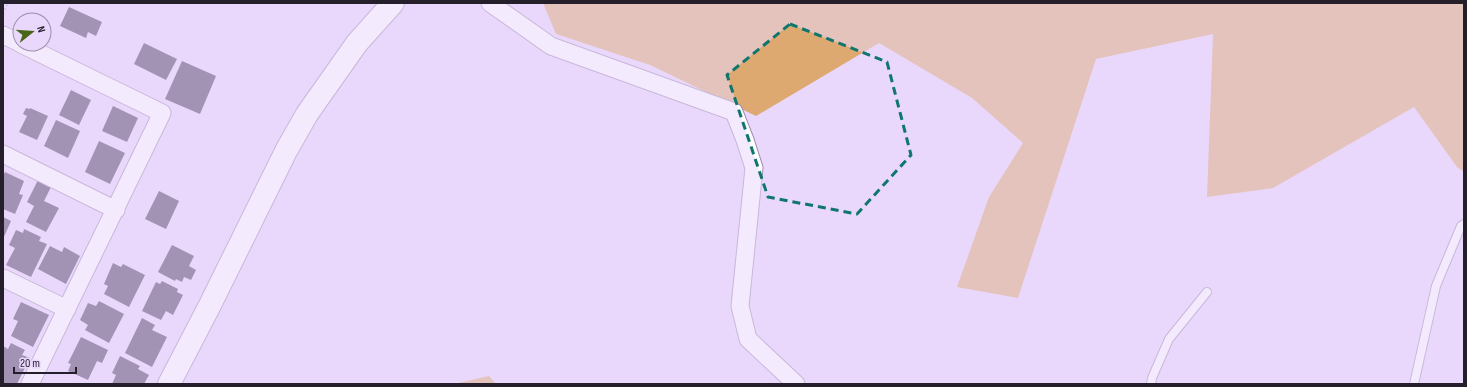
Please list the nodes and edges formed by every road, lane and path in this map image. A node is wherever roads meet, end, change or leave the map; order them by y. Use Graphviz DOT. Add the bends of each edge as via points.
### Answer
graph roads {
  1 [pos="8,3"];
  2 [pos="393,3"];
  3 [pos="490,3"];
  4 [pos="3,13"];
  5 [pos="3,35"];
  6 [pos="12,40"];
  7 [pos="37,52"];
  8 [pos="3,154"];
  9 [pos="116,210"];
  10 [pos="1464,224"];
  11 [pos="3,278"];
  12 [pos="1207,292"];
  13 [pos="67,309"];
  14 [pos="30,384"];
  15 [pos="169,384"];
  16 [pos="796,384"];
  17 [pos="1151,384"];
  18 [pos="1414,384"];
  1 -- 4 [label="path"];
  2 -- 15 [label="street" via="357,43 307,114"];
  3 -- 16 [label="street" via="552,46 734,112 754,168 740,306 748,339"];
  5 -- 6 [label="street"];
  7 -- 9 [label="street" via="162,113"];
  8 -- 9 [label="street"];
  9 -- 13 [label="street"];
  10 -- 18 [label="lane" via="1436,286"];
  11 -- 13 [label="street"];
  12 -- 17 [label="lane" via="1169,339"];
  13 -- 14 [label="street"];
}
